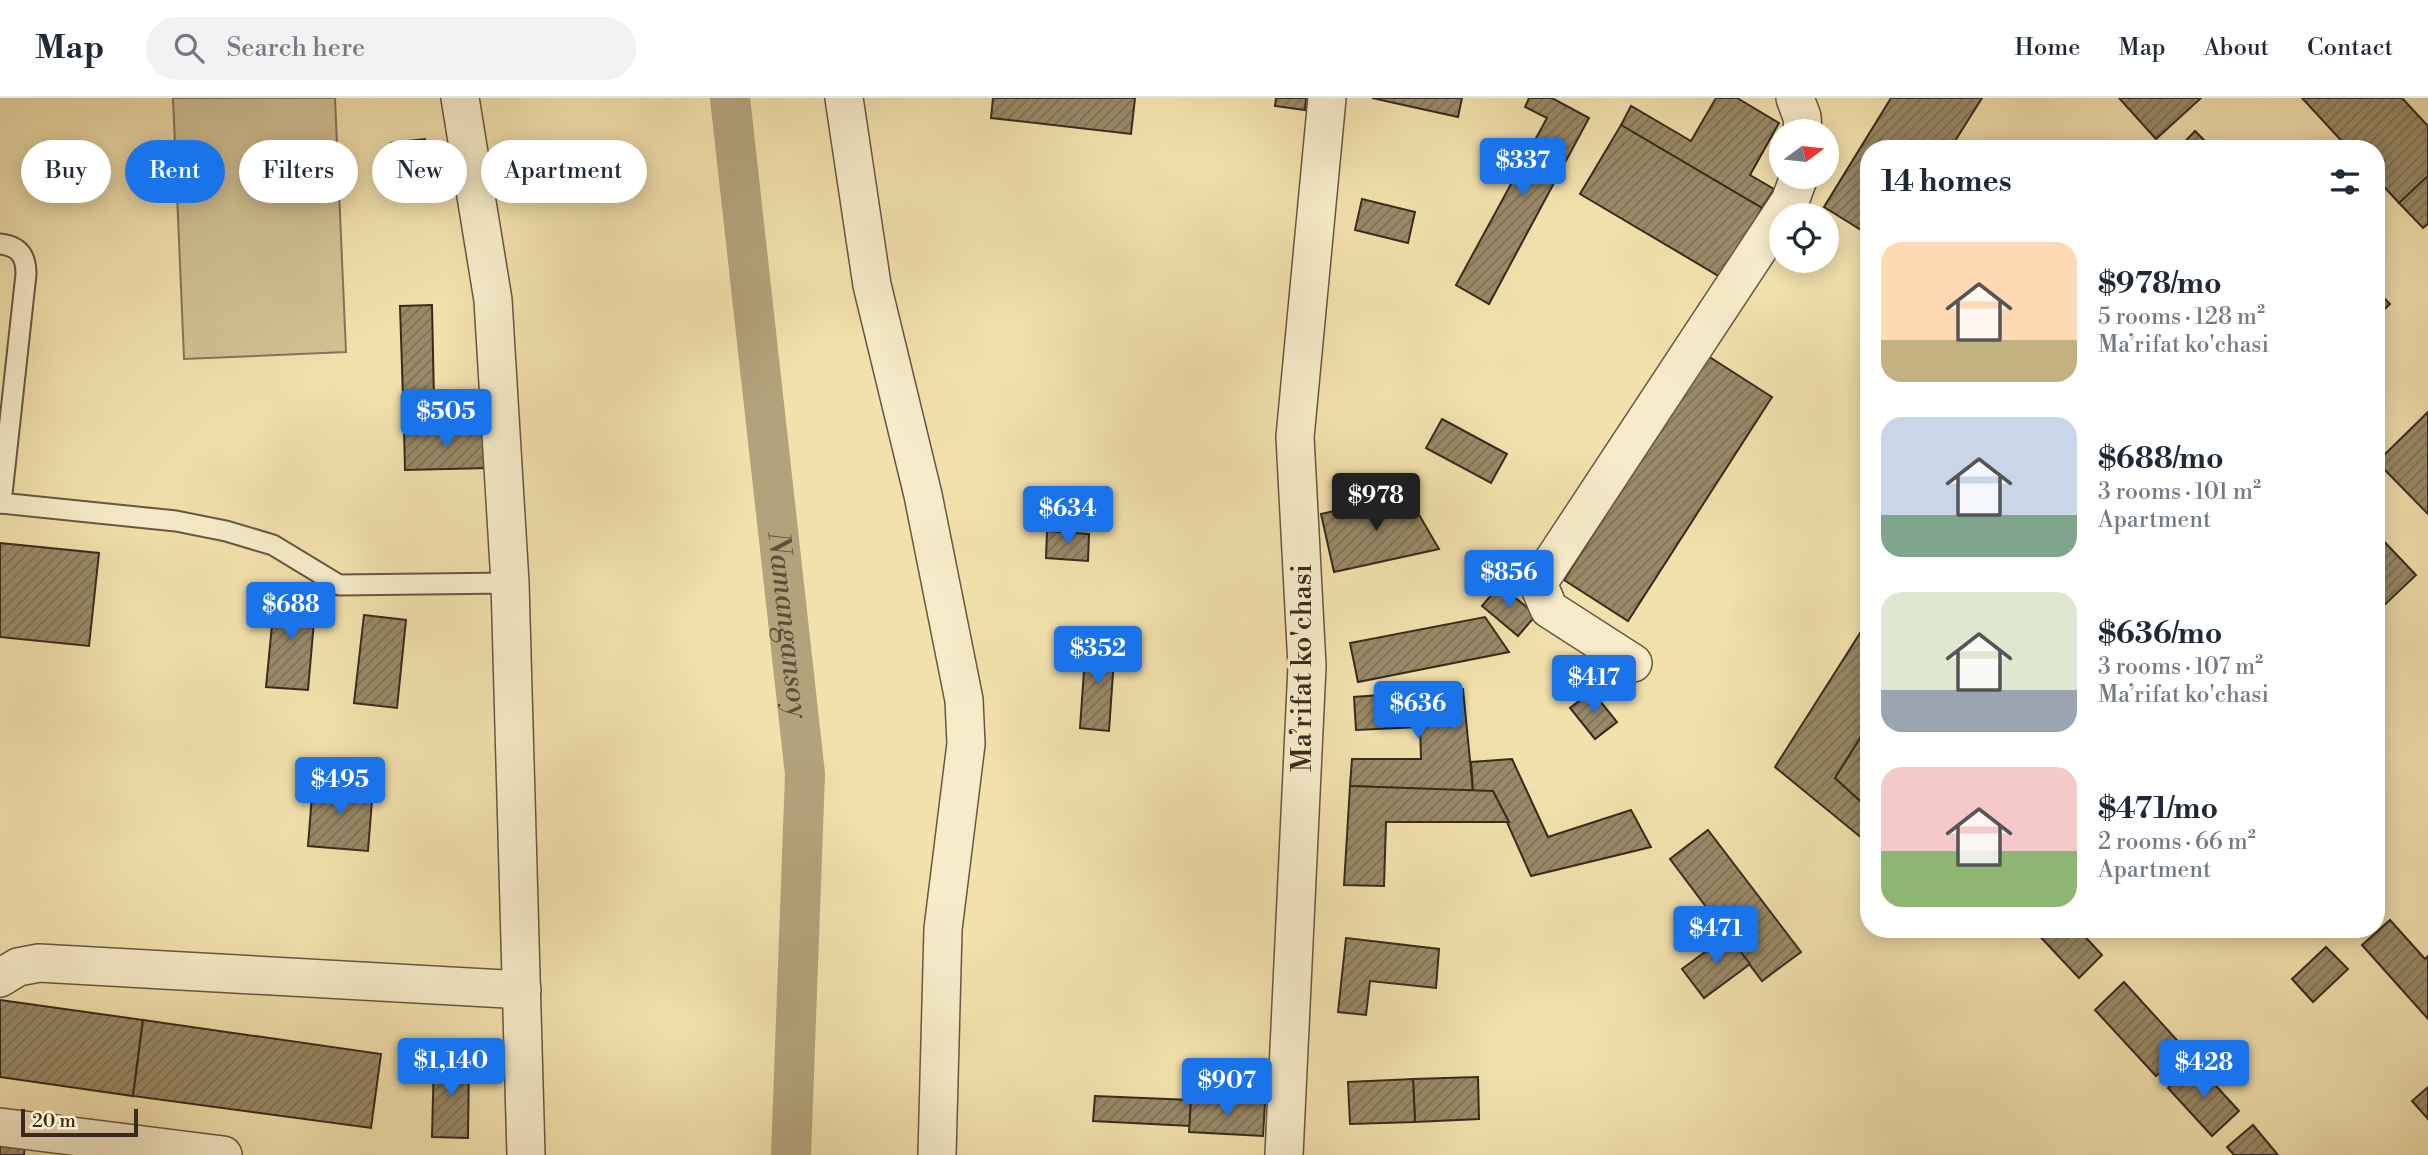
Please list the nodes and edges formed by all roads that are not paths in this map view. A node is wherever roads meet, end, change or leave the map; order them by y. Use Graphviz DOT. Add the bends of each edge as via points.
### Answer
graph roads {
  1 [pos="460,98"];
  2 [pos="844,98"];
  3 [pos="1327,98"];
  4 [pos="1795,98"];
  5 [pos="1800,119"];
  6 [pos="1795,189"];
  7 [pos="0,244"];
  8 [pos="1,503"];
  9 [pos="510,583"];
  10 [pos="1633,663"];
  11 [pos="0,978"];
  12 [pos="522,990"];
  13 [pos="0,1127"];
  14 [pos="55,1144"];
  15 [pos="223,1155"];
  16 [pos="526,1155"];
  17 [pos="937,1155"];
  18 [pos="1284,1155"];
  1 -- 9 [label="street" via="493,300"];
  2 -- 17 [label="street" via="872,285 923,495 964,699 966,744 943,929"];
  3 -- 18 [label="street, Maʼrifat ko'chasi" via="1295,437 1307,666"];
  4 -- 5 [label="street"];
  6 -- 10 [label="street" via="1541,579 1549,609"];
  7 -- 8 [label="lane" via="10,245 26,261"];
  8 -- 9 [label="lane" via="176,521 226,531 273,545 340,585"];
  9 -- 12 [label="street"];
  11 -- 12 [label="street" via="18,967 38,963"];
  12 -- 16 [label="street"];
  13 -- 14 [label="street"];
  14 -- 15 [label="street"];
}
